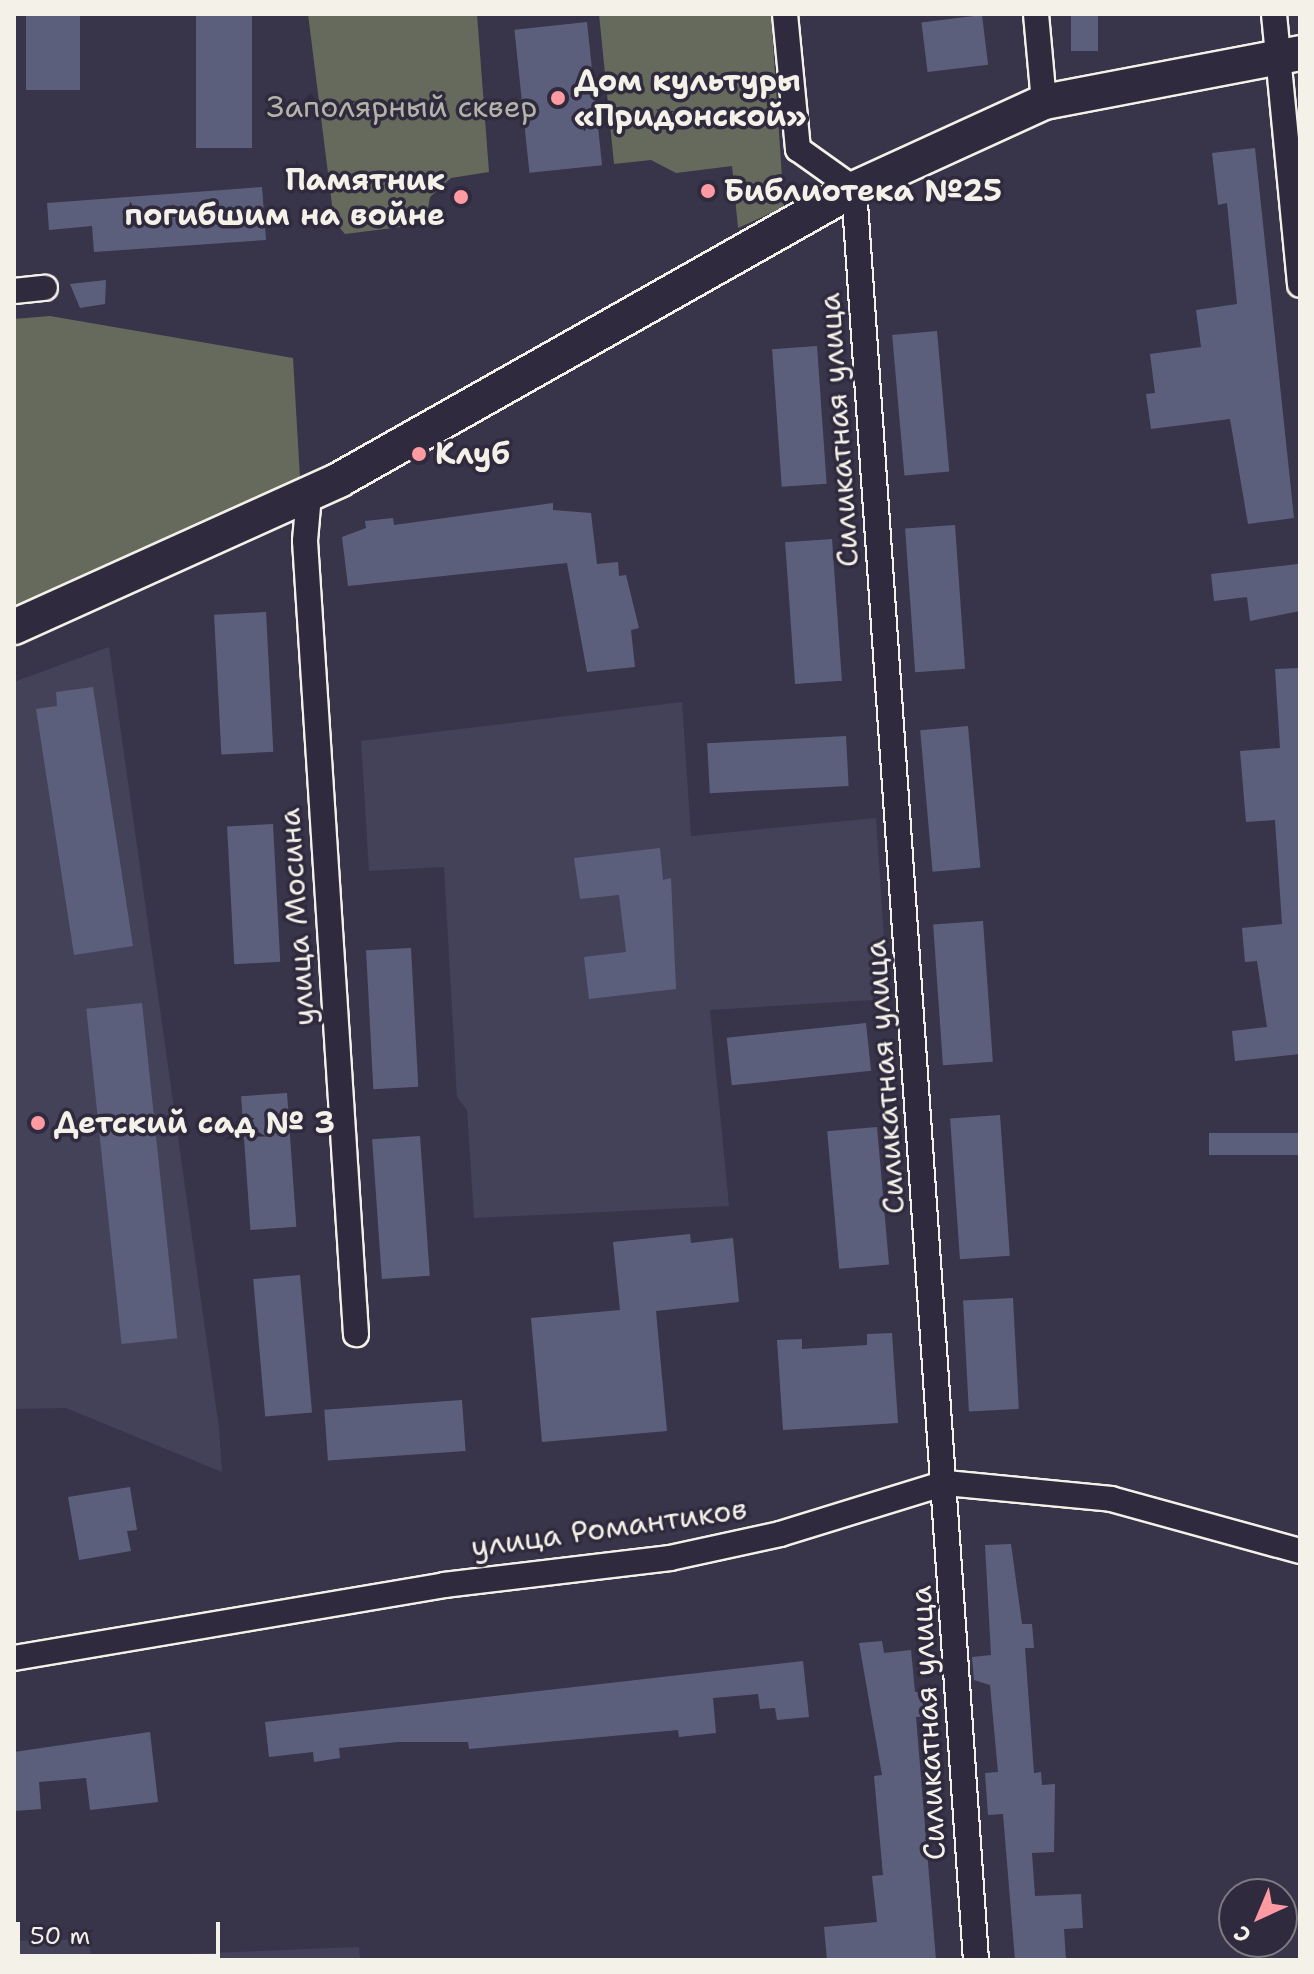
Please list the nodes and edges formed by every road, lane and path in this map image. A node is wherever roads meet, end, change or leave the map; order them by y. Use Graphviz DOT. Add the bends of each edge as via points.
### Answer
graph roads {
  1 [pos="785,14"];
  2 [pos="1036,14"];
  3 [pos="1274,14"];
  4 [pos="1289,55"];
  5 [pos="1044,102"];
  6 [pos="854,189"];
  7 [pos="1300,285"];
  8 [pos="45,288"];
  9 [pos="14,291"];
  10 [pos="309,495"];
  11 [pos="14,627"];
  12 [pos="356,1334"];
  13 [pos="946,1483"];
  14 [pos="1300,1551"];
  15 [pos="14,1658"];
  16 [pos="976,1960"];
  1 -- 6 [label="street" via="798,149"];
  2 -- 5 [label="street"];
  3 -- 4 [label="street"];
  4 -- 5 [label="street"];
  4 -- 7 [label="street"];
  5 -- 6 [label="street"];
  6 -- 10 [label="street"];
  6 -- 13 [label="street, Силикатная улица"];
  8 -- 9 [label="street"];
  10 -- 11 [label="street"];
  10 -- 12 [label="street, улица Мосина" via="305,541"];
  13 -- 14 [label="street, улица Романтиков" via="1111,1499"];
  13 -- 15 [label="street, улица Романтиков" via="780,1534 670,1558 444,1585"];
  13 -- 16 [label="street, Силикатная улица"];
}
